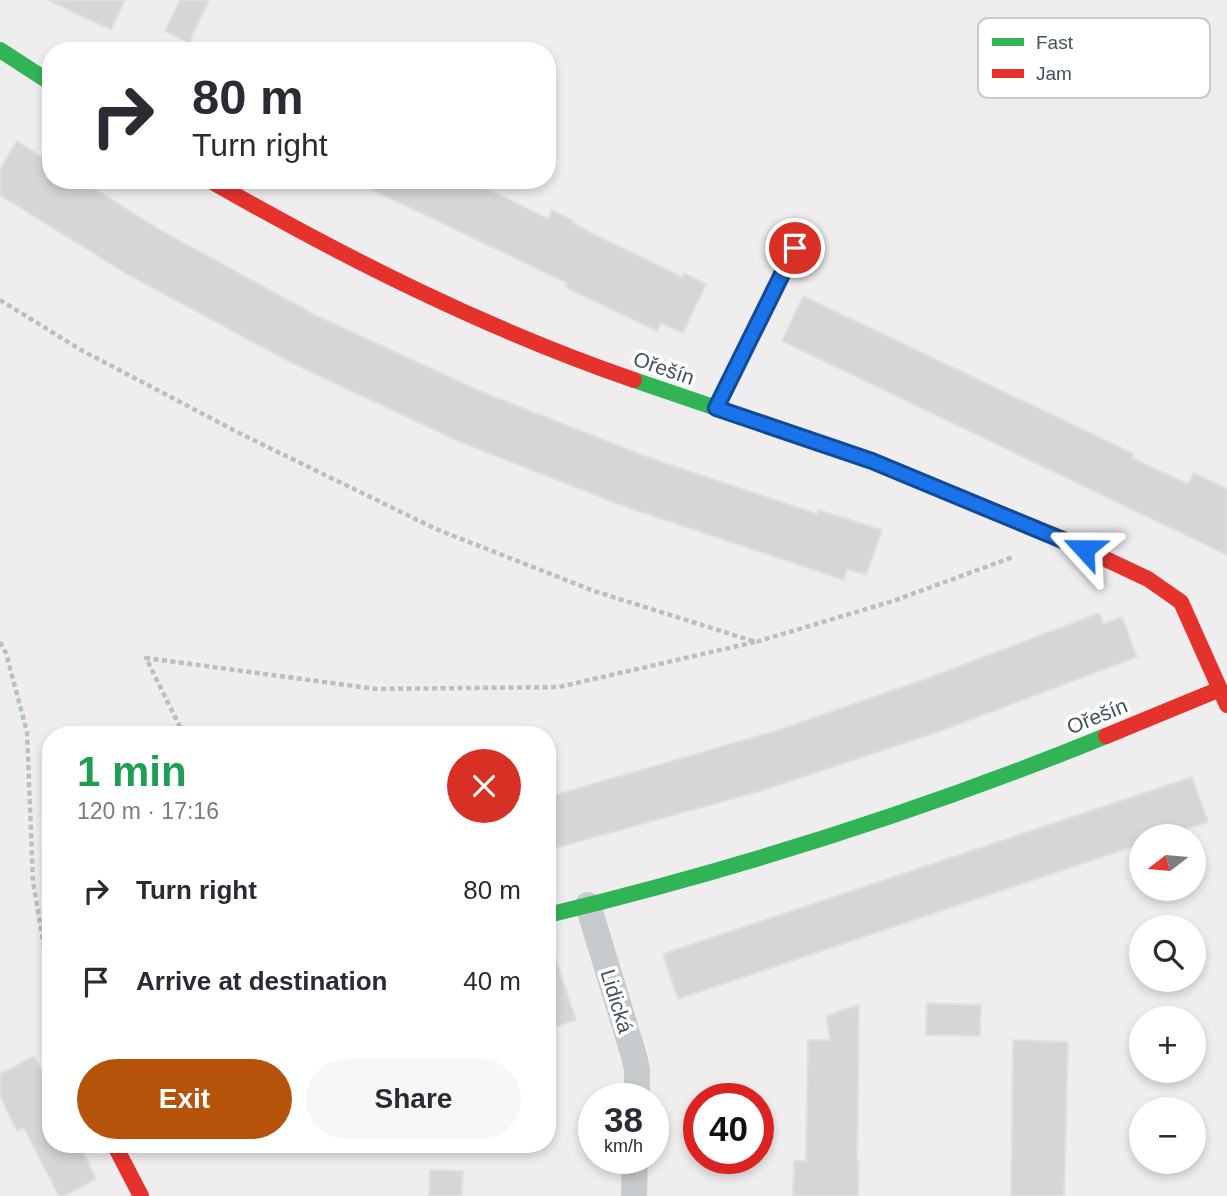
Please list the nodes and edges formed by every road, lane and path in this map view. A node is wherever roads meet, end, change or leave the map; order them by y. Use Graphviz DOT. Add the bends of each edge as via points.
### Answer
graph roads {
  1 [pos="0,50"];
  2 [pos="42,77"];
  3 [pos="224,189"];
  4 [pos="795,248"];
  5 [pos="0,300"];
  6 [pos="716,408"];
  7 [pos="1063,539"];
  8 [pos="0,642"];
  9 [pos="756,642"];
  10 [pos="1220,690"];
  11 [pos="1227,705"];
  12 [pos="180,726"];
  13 [pos="588,905"];
  14 [pos="556,913"];
  15 [pos="42,934"];
  16 [pos="637,1083"];
  17 [pos="119,1153"];
  18 [pos="635,1174"];
  19 [pos="141,1196"];
  20 [pos="634,1196"];
  1 -- 2 [label="street"];
  3 -- 6 [label="street, Ořešín" via="410,287 603,369"];
  4 -- 6 [label="lane"];
  5 -- 9 [label="path" via="81,350 436,529 594,591"];
  6 -- 7 [label="street, Ořešín" via="872,461"];
  7 -- 9 [label="path" via="892,601"];
  7 -- 10 [label="street, Ořešín" via="1147,579 1181,602"];
  8 -- 15 [label="path" via="27,732 33,882"];
  9 -- 12 [label="path" via="559,687 376,689 146,659"];
  10 -- 11 [label="street, Ořešín"];
  10 -- 13 [label="street, Ořešín" via="927,804 762,857"];
  13 -- 14 [label="street, Ořešín"];
  13 -- 16 [label="street, Lidická" via="634,1056"];
  17 -- 19 [label="street"];
  18 -- 20 [label="street"];
}
